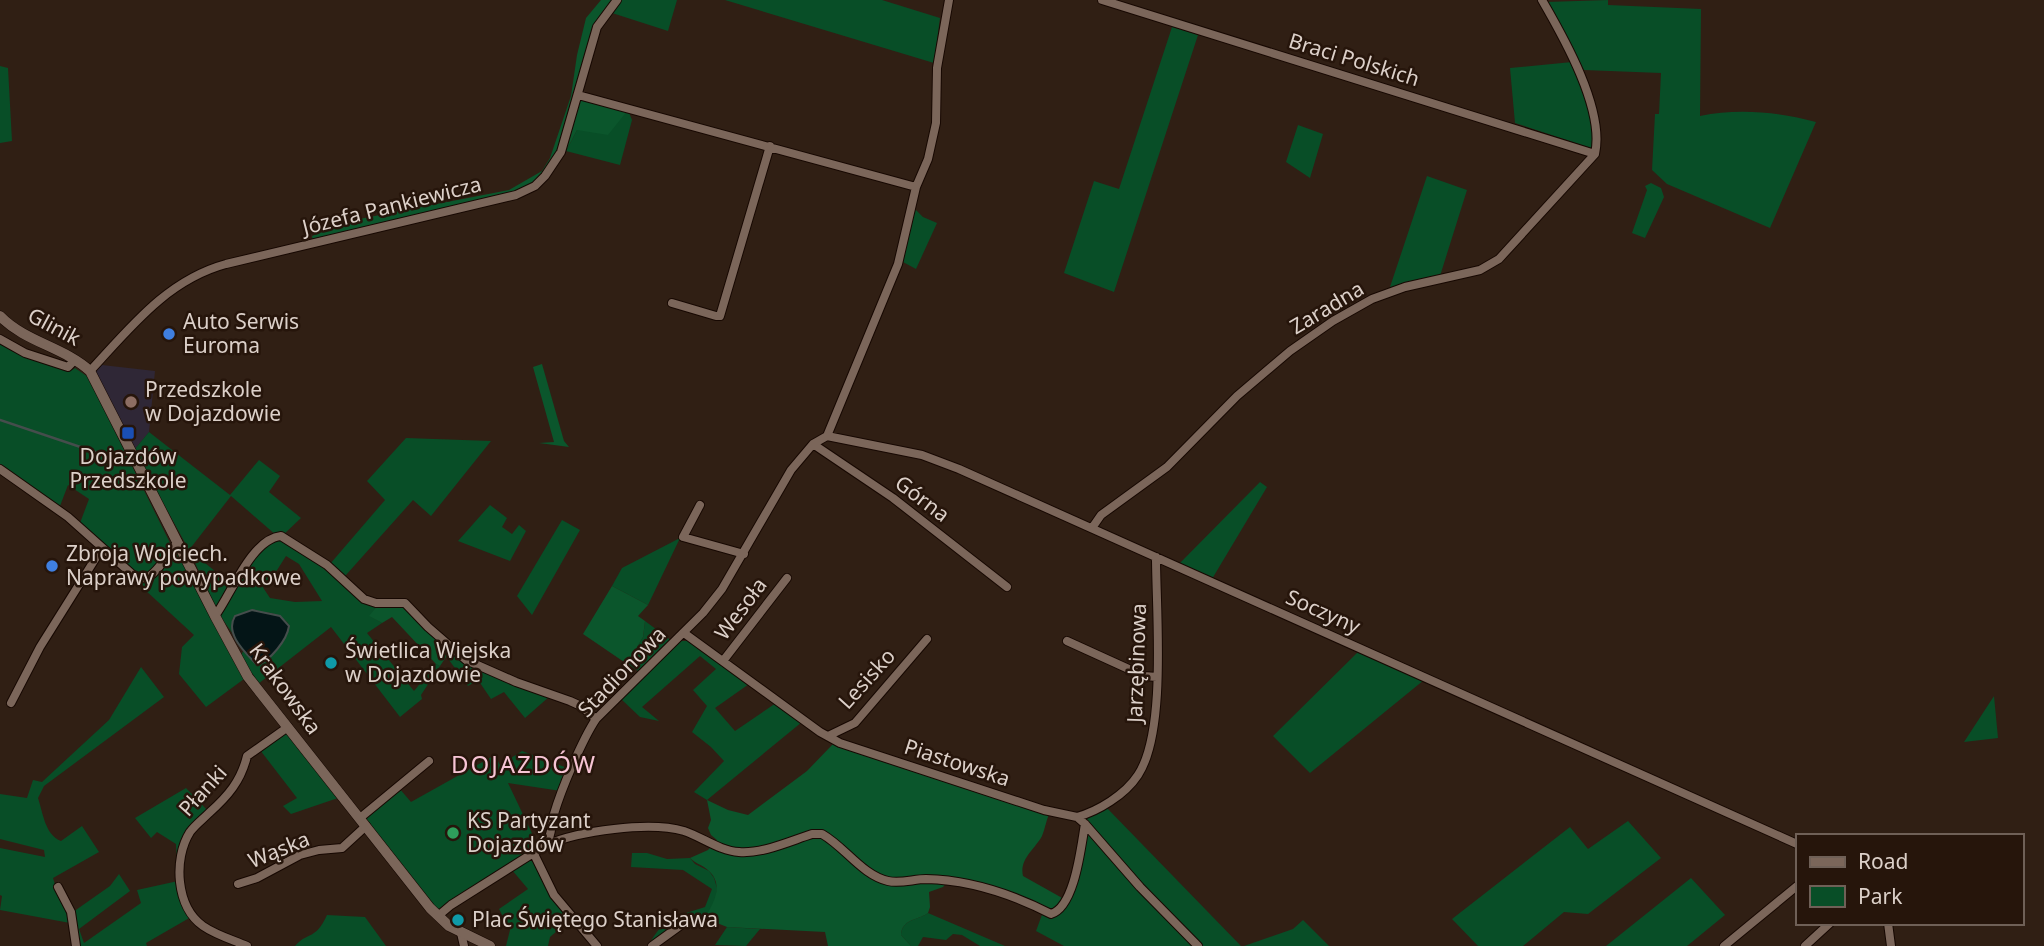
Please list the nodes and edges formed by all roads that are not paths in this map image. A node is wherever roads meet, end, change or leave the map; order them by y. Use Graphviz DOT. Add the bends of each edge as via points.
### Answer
graph roads {
  1 [pos="617,0"];
  2 [pos="949,0"];
  3 [pos="1102,0"];
  4 [pos="1542,0"];
  5 [pos="578,95"];
  6 [pos="770,146"];
  7 [pos="1595,154"];
  8 [pos="916,187"];
  9 [pos="672,303"];
  10 [pos="0,316"];
  11 [pos="0,338"];
  12 [pos="75,360"];
  13 [pos="90,370"];
  14 [pos="827,436"];
  15 [pos="813,444"];
  16 [pos="0,469"];
  17 [pos="700,505"];
  18 [pos="1092,528"];
  19 [pos="178,542"];
  20 [pos="102,548"];
  21 [pos="744,554"];
  22 [pos="1156,557"];
  23 [pos="787,578"];
  24 [pos="1007,587"];
  25 [pos="215,616"];
  26 [pos="684,632"];
  27 [pos="927,639"];
  28 [pos="1067,641"];
  29 [pos="723,661"];
  30 [pos="1157,677"];
  31 [pos="11,703"];
  32 [pos="596,719"];
  33 [pos="288,727"];
  34 [pos="828,736"];
  35 [pos="429,761"];
  36 [pos="1077,817"];
  37 [pos="363,822"];
  38 [pos="1085,824"];
  39 [pos="1796,844"];
  40 [pos="546,845"];
  41 [pos="534,854"];
  42 [pos="238,884"];
  43 [pos="58,887"];
  44 [pos="1796,887"];
  45 [pos="438,916"];
  46 [pos="681,925"];
  47 [pos="1828,925"];
  48 [pos="1888,925"];
  49 [pos="466,941"];
  50 [pos="238,942"];
  51 [pos="76,946"];
  52 [pos="226,946"];
  53 [pos="247,946"];
  54 [pos="489,946"];
  55 [pos="597,946"];
  56 [pos="652,946"];
  57 [pos="1198,946"];
  58 [pos="1724,946"];
  59 [pos="1805,946"];
  60 [pos="1891,946"];
  1 -- 5 [label="street, Józefa Pankiewicza" via="597,27"];
  2 -- 8 [label="street" via="937,68 936,123"];
  3 -- 7 [label="street, Braci Polskich"];
  4 -- 7 [label="street" via="1583,80 1598,140"];
  5 -- 6 [label="street"];
  5 -- 13 [label="street, Józefa Pankiewicza" via="561,152 535,186 516,195 200,273 148,309"];
  6 -- 8 [label="street"];
  6 -- 9 [label="street" via="720,316"];
  7 -- 18 [label="street, Zaradna" via="1499,259 1480,270 1372,299 1333,321 1237,396 1167,467 1101,515"];
  8 -- 14 [label="street" via="898,264"];
  10 -- 12 [label="street, Glinik" via="27,337"];
  11 -- 12 [label="street" via="25,353 68,367"];
  12 -- 13 [label="street, Glinik"];
  13 -- 19 [label="street, Krakowska"];
  14 -- 15 [label="street, Stadionowa"];
  14 -- 18 [label="street, Soczyny" via="922,455"];
  15 -- 21 [label="street, Stadionowa" via="791,470"];
  15 -- 24 [label="street, Górna" via="893,498"];
  16 -- 20 [label="street" via="68,517"];
  17 -- 21 [label="street" via="682,537"];
  18 -- 22 [label="street, Soczyny"];
  19 -- 20 [label="street" via="147,578 133,575"];
  19 -- 25 [label="street, Krakowska"];
  20 -- 31 [label="street"];
  21 -- 26 [label="street, Stadionowa" via="722,589"];
  22 -- 30 [label="street, Jarzębinowa"];
  22 -- 39 [label="street, Soczyny"];
  23 -- 29 [label="street, Wesoła"];
  25 -- 32 [label="street" via="242,569 266,542 281,537 327,565 364,599 405,603 466,660 570,701"];
  25 -- 33 [label="street, Krakowska" via="248,677"];
  26 -- 29 [label="street, Piastowska"];
  26 -- 32 [label="street, Stadionowa"];
  27 -- 34 [label="street, Lesisko" via="855,723"];
  28 -- 30 [label="street" via="1144,676"];
  29 -- 34 [label="street, Piastowska"];
  30 -- 36 [label="street, Jarzębinowa" via="1149,752 1137,777 1094,812"];
  32 -- 40 [label="street, Stadionowa" via="587,732"];
  33 -- 37 [label="street, Krakowska"];
  33 -- 50 [label="street, Płanki" via="247,756 242,775 228,796 190,832 183,849 181,891 192,916 202,926"];
  34 -- 36 [label="street, Piastowska" via="1022,803"];
  35 -- 37 [label="street, Wąska"];
  36 -- 38 [label="street, Piastowska"];
  37 -- 42 [label="street, Wąska" via="342,848 300,855"];
  37 -- 45 [label="street, Krakowska"];
  38 -- 40 [label="street" via="1080,858 1066,899 1051,914 981,886 883,879 822,834 750,852 731,851 688,832 666,829 611,829"];
  38 -- 57 [label="street, Piastowska"];
  40 -- 41 [label="street"];
  41 -- 45 [label="street"];
  41 -- 55 [label="street" via="554,895"];
  43 -- 51 [label="street" via="71,912"];
  44 -- 58 [label="street"];
  45 -- 49 [label="street, Krakowska"];
  46 -- 56 [label="street"];
  47 -- 59 [label="street"];
  48 -- 60 [label="street"];
  49 -- 54 [label="street, Krakowska"];
  50 -- 52 [label="street"];
  50 -- 53 [label="street, Płanki"];
}
